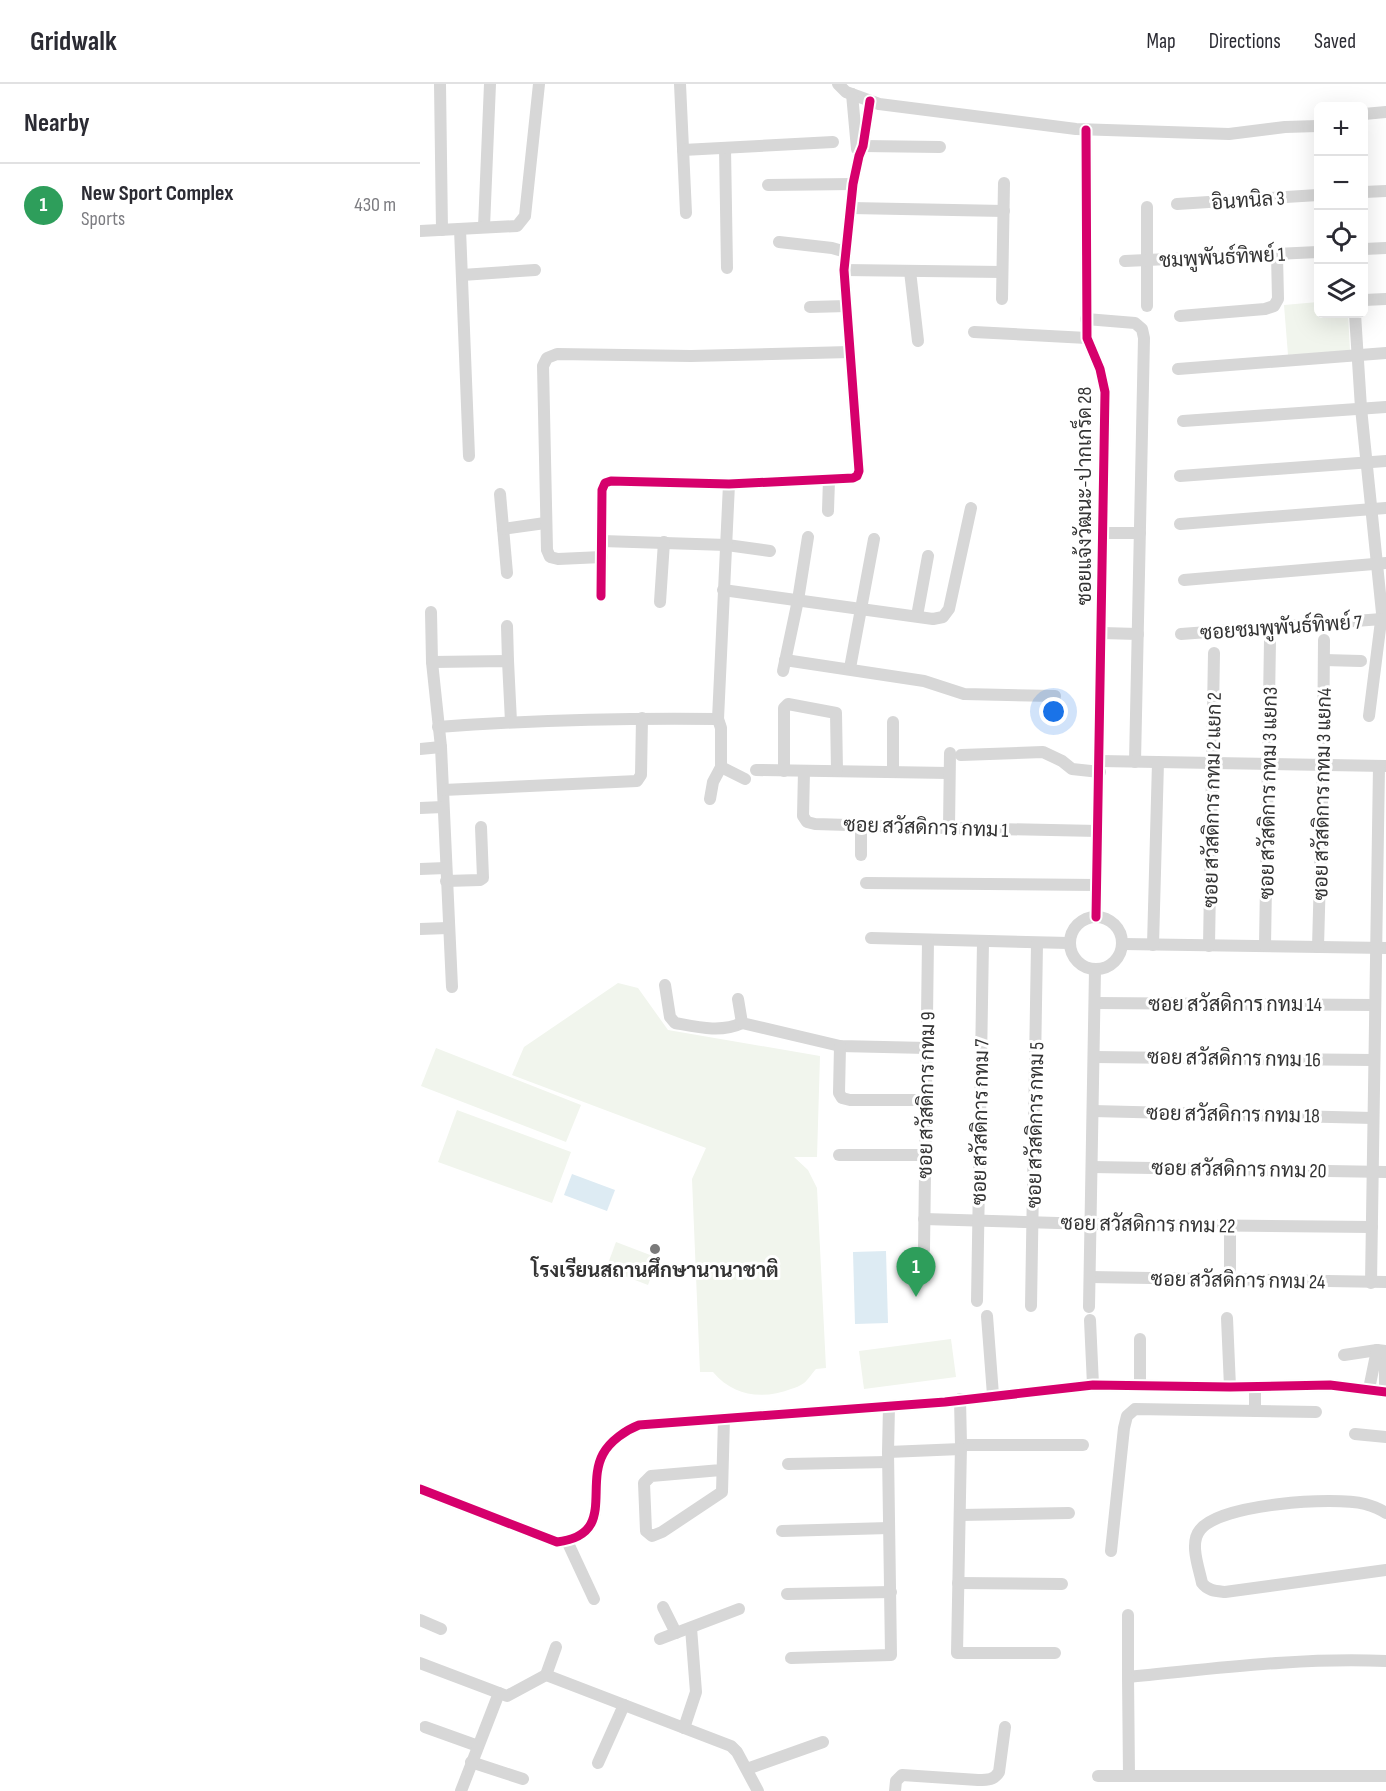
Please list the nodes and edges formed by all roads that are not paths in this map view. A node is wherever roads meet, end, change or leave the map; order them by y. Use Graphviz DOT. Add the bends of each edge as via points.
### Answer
graph roads {
  1 [pos="440,84"];
  2 [pos="490,84"];
  3 [pos="539,84"];
  4 [pos="680,84"];
  5 [pos="838,84"];
  6 [pos="852,94"];
  7 [pos="870,101"];
  8 [pos="1386,112"];
  9 [pos="1368,114"];
  10 [pos="1314,126"];
  11 [pos="1086,130"];
  12 [pos="833,142"];
  13 [pos="940,147"];
  14 [pos="725,148"];
  15 [pos="683,150"];
  16 [pos="861,151"];
  17 [pos="1004,183"];
  18 [pos="853,184"];
  19 [pos="768,185"];
  20 [pos="1386,191"];
  21 [pos="1368,192"];
  22 [pos="1314,195"];
  23 [pos="1177,204"];
  24 [pos="1147,207"];
  25 [pos="851,208"];
  26 [pos="1004,211"];
  27 [pos="686,213"];
  28 [pos="484,227"];
  29 [pos="460,229"];
  30 [pos="441,230"];
  31 [pos="420,231"];
  32 [pos="779,242"];
  33 [pos="1386,248"];
  34 [pos="1368,249"];
  35 [pos="846,252"];
  36 [pos="1314,252"];
  37 [pos="1277,255"];
  38 [pos="1125,261"];
  39 [pos="1147,261"];
  40 [pos="727,268"];
  41 [pos="535,270"];
  42 [pos="844,270"];
  43 [pos="910,271"];
  44 [pos="1002,272"];
  45 [pos="462,275"];
  46 [pos="1002,299"];
  47 [pos="1386,299"];
  48 [pos="1368,300"];
  49 [pos="847,306"];
  50 [pos="1147,306"];
  51 [pos="810,307"];
  52 [pos="1180,316"];
  53 [pos="1355,318"];
  54 [pos="1086,319"];
  55 [pos="974,333"];
  56 [pos="1087,338"];
  57 [pos="918,341"];
  58 [pos="850,352"];
  59 [pos="1386,353"];
  60 [pos="1358,354"];
  61 [pos="1178,369"];
  62 [pos="1386,407"];
  63 [pos="1361,408"];
  64 [pos="1184,421"];
  65 [pos="469,456"];
  66 [pos="1386,461"];
  67 [pos="1367,462"];
  68 [pos="1180,476"];
  69 [pos="829,479"];
  70 [pos="729,484"];
  71 [pos="500,494"];
  72 [pos="971,508"];
  73 [pos="1386,508"];
  74 [pos="1371,509"];
  75 [pos="828,511"];
  76 [pos="545,523"];
  77 [pos="1180,524"];
  78 [pos="503,529"];
  79 [pos="1140,532"];
  80 [pos="1103,533"];
  81 [pos="808,537"];
  82 [pos="874,539"];
  83 [pos="602,541"];
  84 [pos="664,542"];
  85 [pos="727,544"];
  86 [pos="770,551"];
  87 [pos="928,556"];
  88 [pos="602,557"];
  89 [pos="1381,564"];
  90 [pos="507,573"];
  91 [pos="1185,580"];
  92 [pos="723,590"];
  93 [pos="601,596"];
  94 [pos="798,600"];
  95 [pos="660,602"];
  96 [pos="861,609"];
  97 [pos="431,612"];
  98 [pos="1383,615"];
  99 [pos="917,616"];
  100 [pos="507,626"];
  101 [pos="1102,633"];
  102 [pos="1138,634"];
  103 [pos="1181,634"];
  104 [pos="1270,640"];
  105 [pos="1324,640"];
  106 [pos="1214,653"];
  107 [pos="1324,660"];
  108 [pos="508,661"];
  109 [pos="1361,661"];
  110 [pos="432,662"];
  111 [pos="850,668"];
  112 [pos="1055,696"];
  113 [pos="1369,716"];
  114 [pos="642,718"];
  115 [pos="718,719"];
  116 [pos="511,722"];
  117 [pos="893,722"];
  118 [pos="438,727"];
  119 [pos="441,747"];
  120 [pos="420,748"];
  121 [pos="1135,762"];
  122 [pos="1158,762"];
  123 [pos="1213,763"];
  124 [pos="1268,764"];
  125 [pos="1323,765"];
  126 [pos="1100,766"];
  127 [pos="1382,766"];
  128 [pos="721,767"];
  129 [pos="756,770"];
  130 [pos="784,771"];
  131 [pos="804,771"];
  132 [pos="837,771"];
  133 [pos="893,772"];
  134 [pos="949,773"];
  135 [pos="745,779"];
  136 [pos="442,790"];
  137 [pos="710,799"];
  138 [pos="443,807"];
  139 [pos="420,808"];
  140 [pos="861,825"];
  141 [pos="481,826"];
  142 [pos="949,828"];
  143 [pos="1098,831"];
  144 [pos="861,855"];
  145 [pos="446,868"];
  146 [pos="420,869"];
  147 [pos="446,881"];
  148 [pos="866,882"];
  149 [pos="1097,885"];
  150 [pos="1096,917"];
  151 [pos="448,928"];
  152 [pos="420,929"];
  153 [pos="871,939"];
  154 [pos="928,940"];
  155 [pos="983,942"];
  156 [pos="1069,943"];
  157 [pos="1037,944"];
  158 [pos="1123,944"];
  159 [pos="1153,945"];
  160 [pos="1209,946"];
  161 [pos="1265,946"];
  162 [pos="1318,947"];
  163 [pos="1381,948"];
  164 [pos="1095,970"];
  165 [pos="665,985"];
  166 [pos="452,987"];
  167 [pos="738,999"];
  168 [pos="1095,1003"];
  169 [pos="1375,1005"];
  170 [pos="742,1023"];
  171 [pos="840,1046"];
  172 [pos="927,1048"];
  173 [pos="1094,1057"];
  174 [pos="1374,1060"];
  175 [pos="1380,1082"];
  176 [pos="926,1100"];
  177 [pos="1093,1111"];
  178 [pos="1373,1118"];
  179 [pos="839,1155"];
  180 [pos="925,1155"];
  181 [pos="1092,1167"];
  182 [pos="1372,1172"];
  183 [pos="1386,1172"];
  184 [pos="924,1219"];
  185 [pos="978,1221"];
  186 [pos="1033,1222"];
  187 [pos="1091,1224"];
  188 [pos="1230,1225"];
  189 [pos="1372,1227"];
  190 [pos="924,1250"];
  191 [pos="1090,1277"];
  192 [pos="1230,1279"];
  193 [pos="1386,1282"];
  194 [pos="1371,1283"];
  195 [pos="977,1301"];
  196 [pos="1031,1306"];
  197 [pos="1089,1307"];
  198 [pos="987,1316"];
  199 [pos="1227,1318"];
  200 [pos="1090,1320"];
  201 [pos="1140,1339"];
  202 [pos="1382,1351"];
  203 [pos="1344,1355"];
  204 [pos="1140,1384"];
  205 [pos="1093,1385"];
  206 [pos="1255,1386"];
  207 [pos="1230,1387"];
  208 [pos="1369,1389"];
  209 [pos="1385,1392"];
  210 [pos="993,1395"];
  211 [pos="960,1399"];
  212 [pos="889,1406"];
  213 [pos="1255,1410"];
  214 [pos="1316,1412"];
  215 [pos="724,1418"];
  216 [pos="1355,1434"];
  217 [pos="1386,1437"];
  218 [pos="1083,1445"];
  219 [pos="961,1447"];
  220 [pos="888,1457"];
  221 [pos="788,1464"];
  222 [pos="721,1470"];
  223 [pos="420,1489"];
  224 [pos="1069,1513"];
  225 [pos="1386,1513"];
  226 [pos="960,1515"];
  227 [pos="889,1528"];
  228 [pos="782,1531"];
  229 [pos="567,1540"];
  230 [pos="1111,1551"];
  231 [pos="1386,1570"];
  232 [pos="958,1582"];
  233 [pos="1062,1584"];
  234 [pos="891,1592"];
  235 [pos="787,1594"];
  236 [pos="594,1599"];
  237 [pos="663,1607"];
  238 [pos="739,1609"];
  239 [pos="1128,1615"];
  240 [pos="420,1620"];
  241 [pos="691,1628"];
  242 [pos="441,1629"];
  243 [pos="676,1633"];
  244 [pos="660,1640"];
  245 [pos="556,1647"];
  246 [pos="1055,1653"];
  247 [pos="791,1658"];
  248 [pos="1386,1661"];
  249 [pos="420,1663"];
  250 [pos="546,1675"];
  251 [pos="1128,1677"];
  252 [pos="500,1693"];
  253 [pos="624,1705"];
  254 [pos="425,1727"];
  255 [pos="1005,1727"];
  256 [pos="684,1728"];
  257 [pos="823,1742"];
  258 [pos="478,1746"];
  259 [pos="471,1762"];
  260 [pos="598,1763"];
  261 [pos="747,1769"];
  262 [pos="1098,1776"];
  263 [pos="1129,1776"];
  264 [pos="1386,1776"];
  265 [pos="523,1779"];
  266 [pos="461,1791"];
  267 [pos="758,1791"];
  268 [pos="895,1791"];
  1 -- 30 [label="street"];
  2 -- 28 [label="street"];
  3 -- 28 [label="street" via="525,216 517,226"];
  4 -- 15 [label="street"];
  5 -- 6 [label="street"];
  6 -- 7 [label="street"];
  6 -- 16 [label="street"];
  7 -- 11 [label="street"];
  7 -- 16 [label="street"];
  8 -- 9 [label="street"];
  10 -- 11 [label="street" via="1229,134"];
  11 -- 54 [label="street, ซอยแจ้งวัฒนะ-ปากเกร็ด 28"];
  12 -- 14 [label="street"];
  13 -- 16 [label="street"];
  14 -- 15 [label="street"];
  14 -- 40 [label="street"];
  15 -- 27 [label="street"];
  16 -- 18 [label="street"];
  17 -- 26 [label="street"];
  18 -- 19 [label="street"];
  18 -- 25 [label="street"];
  20 -- 21 [label="street"];
  22 -- 23 [label="street, อินทนิล 3"];
  24 -- 39 [label="street"];
  25 -- 26 [label="street"];
  25 -- 35 [label="street"];
  26 -- 44 [label="street"];
  28 -- 29 [label="street"];
  29 -- 30 [label="street"];
  29 -- 45 [label="street"];
  30 -- 31 [label="street"];
  32 -- 35 [label="street"];
  33 -- 34 [label="street"];
  35 -- 42 [label="street"];
  36 -- 37 [label="street, ชมพูพันธ์ทิพย์ 1"];
  37 -- 39 [label="street, ชมพูพันธ์ทิพย์ 1"];
  37 -- 52 [label="street" via="1278,299 1274,306"];
  38 -- 39 [label="street, ชมพูพันธ์ทิพย์ 1"];
  39 -- 50 [label="street"];
  41 -- 45 [label="street"];
  42 -- 43 [label="street"];
  42 -- 49 [label="street"];
  43 -- 44 [label="street"];
  43 -- 57 [label="street"];
  44 -- 46 [label="street"];
  45 -- 65 [label="street"];
  47 -- 48 [label="street"];
  49 -- 51 [label="street"];
  49 -- 58 [label="street"];
  53 -- 60 [label="street"];
  54 -- 56 [label="street, ซอยแจ้งวัฒนะ-ปากเกร็ด 28"];
  54 -- 79 [label="street" via="1135,323 1142,329"];
  55 -- 56 [label="street"];
  56 -- 80 [label="street, ซอยแจ้งวัฒนะ-ปากเกร็ด 28" via="1105,393"];
  58 -- 69 [label="street" via="859,471 853,478"];
  58 -- 76 [label="street" via="557,354 547,358 543,366"];
  59 -- 60 [label="street"];
  60 -- 61 [label="street"];
  60 -- 63 [label="street"];
  62 -- 63 [label="street"];
  63 -- 64 [label="street"];
  63 -- 67 [label="street"];
  66 -- 67 [label="street"];
  67 -- 68 [label="street"];
  67 -- 74 [label="street"];
  69 -- 70 [label="street"];
  69 -- 75 [label="street"];
  70 -- 83 [label="street" via="605,483"];
  70 -- 85 [label="street"];
  71 -- 78 [label="street"];
  72 -- 99 [label="street" via="947,613 933,619"];
  73 -- 74 [label="street"];
  74 -- 77 [label="street"];
  74 -- 89 [label="street"];
  76 -- 78 [label="street"];
  76 -- 88 [label="street" via="549,557"];
  78 -- 90 [label="street"];
  79 -- 80 [label="street"];
  79 -- 102 [label="street"];
  80 -- 101 [label="street, ซอยแจ้งวัฒนะ-ปากเกร็ด 28"];
  81 -- 94 [label="street"];
  82 -- 96 [label="street"];
  83 -- 84 [label="street"];
  83 -- 88 [label="street"];
  84 -- 85 [label="street"];
  84 -- 95 [label="street"];
  85 -- 86 [label="street"];
  85 -- 92 [label="street"];
  87 -- 99 [label="street"];
  88 -- 93 [label="street"];
  89 -- 91 [label="street"];
  89 -- 98 [label="street"];
  92 -- 94 [label="street"];
  92 -- 115 [label="street"];
  94 -- 96 [label="street"];
  94 -- 111 [label="street" via="784,665"];
  96 -- 99 [label="street"];
  96 -- 111 [label="street"];
  97 -- 110 [label="street"];
  98 -- 103 [label="street, ซอยชมพูพันธ์ทิพย์ 7"];
  98 -- 113 [label="street"];
  100 -- 108 [label="street"];
  101 -- 102 [label="street"];
  101 -- 126 [label="street, ซอยแจ้งวัฒนะ-ปากเกร็ด 28"];
  102 -- 121 [label="street"];
  104 -- 124 [label="street, ซอย สวัสดิการ กทม 3 แยก3"];
  105 -- 107 [label="street, ซอย สวัสดิการ กทม 3 แยก4"];
  106 -- 123 [label="street, ซอย สวัสดิการ กทม 2 แยก 2"];
  107 -- 109 [label="street"];
  107 -- 125 [label="street, ซอย สวัสดิการ กทม 3 แยก4"];
  108 -- 110 [label="street"];
  108 -- 116 [label="street"];
  110 -- 118 [label="street"];
  111 -- 112 [label="street" via="931,683 964,694"];
  114 -- 115 [label="street"];
  114 -- 116 [label="street"];
  114 -- 136 [label="street" via="641,776 637,781"];
  115 -- 128 [label="street"];
  116 -- 118 [label="street"];
  117 -- 133 [label="street"];
  118 -- 119 [label="street"];
  119 -- 120 [label="street"];
  119 -- 136 [label="street"];
  121 -- 122 [label="street"];
  121 -- 126 [label="street"];
  122 -- 123 [label="street"];
  122 -- 159 [label="street"];
  123 -- 124 [label="street"];
  123 -- 160 [label="street, ซอย สวัสดิการ กทม 2 แยก 2"];
  124 -- 125 [label="street"];
  124 -- 161 [label="street, ซอย สวัสดิการ กทม 3 แยก3"];
  125 -- 127 [label="street"];
  125 -- 162 [label="street, ซอย สวัสดิการ กทม 3 แยก4"];
  126 -- 134 [label="street" via="1072,769 1043,752 955,754"];
  126 -- 143 [label="street, ซอยแจ้งวัฒนะ-ปากเกร็ด 28"];
  127 -- 163 [label="street"];
  128 -- 135 [label="street"];
  128 -- 137 [label="street"];
  129 -- 130 [label="street"];
  130 -- 131 [label="street"];
  130 -- 132 [label="street" via="784,708 788,705 836,713"];
  131 -- 132 [label="street"];
  131 -- 140 [label="street, ซอย สวัสดิการ กทม 1" via="807,822"];
  132 -- 133 [label="street"];
  133 -- 134 [label="street"];
  134 -- 142 [label="street"];
  136 -- 138 [label="street"];
  138 -- 139 [label="street"];
  138 -- 145 [label="street"];
  140 -- 142 [label="street, ซอย สวัสดิการ กทม 1"];
  140 -- 144 [label="street"];
  141 -- 147 [label="street" via="483,878"];
  142 -- 143 [label="street, ซอย สวัสดิการ กทม 1"];
  143 -- 149 [label="street, ซอยแจ้งวัฒนะ-ปากเกร็ด 28"];
  145 -- 146 [label="street"];
  145 -- 147 [label="street"];
  147 -- 151 [label="street"];
  148 -- 149 [label="street"];
  149 -- 150 [label="street, ซอยแจ้งวัฒนะ-ปากเกร็ด 28"];
  150 -- 156 [label="street" via="1077,924"];
  150 -- 158 [label="street" via="1115,924"];
  151 -- 152 [label="street"];
  151 -- 166 [label="street"];
  153 -- 154 [label="street"];
  154 -- 155 [label="street"];
  154 -- 172 [label="street, ซอย สวัสดิการ กทม 9"];
  155 -- 157 [label="street"];
  155 -- 185 [label="street, ซอย สวัสดิการ กทม 7"];
  156 -- 157 [label="street"];
  156 -- 164 [label="street" via="1077,962"];
  157 -- 186 [label="street, ซอย สวัสดิการ กทม 5"];
  158 -- 159 [label="street"];
  158 -- 164 [label="street" via="1115,963"];
  159 -- 160 [label="street"];
  160 -- 161 [label="street"];
  161 -- 162 [label="street"];
  162 -- 163 [label="street"];
  163 -- 169 [label="street"];
  164 -- 168 [label="street"];
  165 -- 170 [label="street" via="670,1017 675,1023 721,1029"];
  167 -- 170 [label="street"];
  168 -- 169 [label="street, ซอย สวัสดิการ กทม 14"];
  168 -- 173 [label="street"];
  169 -- 174 [label="street"];
  170 -- 171 [label="street"];
  171 -- 172 [label="street"];
  171 -- 176 [label="street" via="842,1098"];
  172 -- 176 [label="street, ซอย สวัสดิการ กทม 9"];
  173 -- 174 [label="street, ซอย สวัสดิการ กทม 16"];
  173 -- 177 [label="street"];
  174 -- 175 [label="street"];
  175 -- 178 [label="street"];
  176 -- 180 [label="street, ซอย สวัสดิการ กทม 9"];
  177 -- 178 [label="street, ซอย สวัสดิการ กทม 18"];
  177 -- 181 [label="street"];
  178 -- 182 [label="street"];
  179 -- 180 [label="street"];
  180 -- 184 [label="street, ซอย สวัสดิการ กทม 9"];
  181 -- 182 [label="street, ซอย สวัสดิการ กทม 20"];
  181 -- 187 [label="street"];
  182 -- 183 [label="street, ซอย สวัสดิการ กทม 20"];
  182 -- 189 [label="street"];
  184 -- 185 [label="street, ซอย สวัสดิการ กทม 22"];
  184 -- 190 [label="street, ซอย สวัสดิการ กทม 9"];
  185 -- 186 [label="street, ซอย สวัสดิการ กทม 22"];
  185 -- 195 [label="street, ซอย สวัสดิการ กทม 7"];
  186 -- 187 [label="street, ซอย สวัสดิการ กทม 22"];
  186 -- 196 [label="street, ซอย สวัสดิการ กทม 5"];
  187 -- 188 [label="street, ซอย สวัสดิการ กทม 22"];
  187 -- 191 [label="street"];
  188 -- 189 [label="street, ซอย สวัสดิการ กทม 22"];
  188 -- 192 [label="street"];
  189 -- 194 [label="street"];
  191 -- 192 [label="street, ซอย สวัสดิการ กทม 24"];
  191 -- 197 [label="street"];
  192 -- 194 [label="street, ซอย สวัสดิการ กทม 24"];
  193 -- 194 [label="street, ซอย สวัสดิการ กทม 24"];
  198 -- 210 [label="street"];
  199 -- 207 [label="street"];
  200 -- 205 [label="street"];
  201 -- 204 [label="street"];
  202 -- 203 [label="street"];
  202 -- 208 [label="street"];
  202 -- 209 [label="street"];
  204 -- 205 [label="street"];
  204 -- 207 [label="street"];
  205 -- 210 [label="street"];
  206 -- 207 [label="street"];
  206 -- 208 [label="street"];
  206 -- 213 [label="street"];
  208 -- 209 [label="street"];
  210 -- 211 [label="street"];
  211 -- 212 [label="street"];
  211 -- 219 [label="street"];
  212 -- 215 [label="street"];
  212 -- 220 [label="street"];
  213 -- 214 [label="street"];
  213 -- 230 [label="street" via="1147,1408 1135,1409 1127,1416"];
  215 -- 222 [label="street"];
  215 -- 229 [label="street" via="639,1425 623,1434 603,1455 599,1466 593,1520 579,1536"];
  216 -- 217 [label="street"];
  218 -- 219 [label="street"];
  219 -- 220 [label="street"];
  219 -- 226 [label="street"];
  220 -- 221 [label="street"];
  220 -- 227 [label="street"];
  222 -- 222 [label="street" via="719,1495 662,1532 648,1534 644,1483 647,1479"];
  223 -- 229 [label="street" via="548,1540"];
  224 -- 226 [label="street"];
  225 -- 231 [label="street" via="1365,1504 1342,1501 1240,1510 1207,1522 1195,1540 1203,1583 1214,1591"];
  226 -- 232 [label="street"];
  227 -- 228 [label="street"];
  227 -- 234 [label="street"];
  229 -- 236 [label="street"];
  232 -- 233 [label="street"];
  232 -- 246 [label="street" via="957,1653"];
  234 -- 235 [label="street"];
  234 -- 247 [label="street" via="891,1655"];
  237 -- 243 [label="street"];
  238 -- 241 [label="street"];
  239 -- 251 [label="street"];
  240 -- 242 [label="street"];
  241 -- 243 [label="street"];
  241 -- 256 [label="street" via="696,1692"];
  243 -- 244 [label="street"];
  245 -- 250 [label="street"];
  248 -- 251 [label="street" via="1301,1661"];
  249 -- 252 [label="street"];
  250 -- 252 [label="street" via="507,1696"];
  250 -- 253 [label="street"];
  251 -- 263 [label="street"];
  252 -- 258 [label="street"];
  253 -- 256 [label="street"];
  253 -- 260 [label="street"];
  254 -- 258 [label="street"];
  255 -- 268 [label="street" via="996,1777 978,1780 902,1775 896,1781"];
  256 -- 261 [label="street" via="731,1746"];
  257 -- 261 [label="street"];
  258 -- 259 [label="street"];
  259 -- 265 [label="street"];
  259 -- 266 [label="street"];
  261 -- 267 [label="street"];
  262 -- 263 [label="street"];
  263 -- 264 [label="street"];
}
